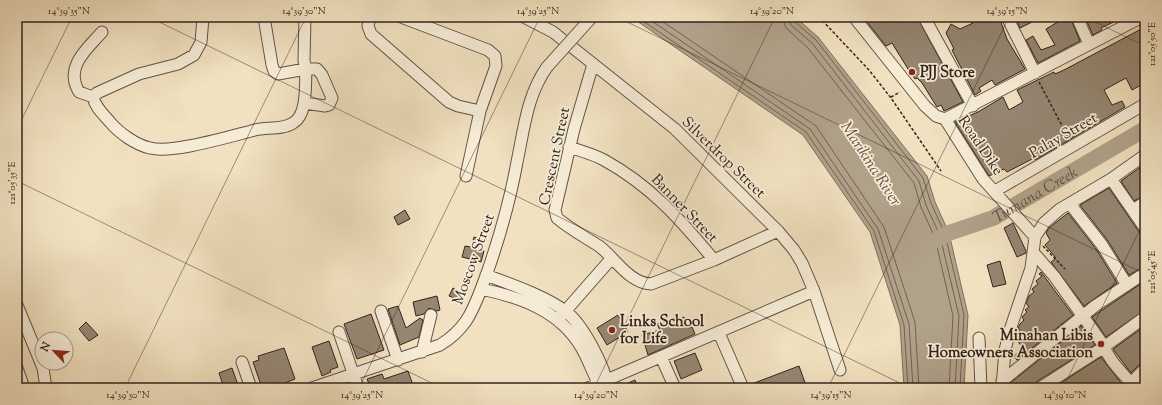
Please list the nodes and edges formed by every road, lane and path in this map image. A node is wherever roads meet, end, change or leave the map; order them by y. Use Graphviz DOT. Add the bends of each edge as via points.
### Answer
graph roads {
  1 [pos="203,17"];
  2 [pos="264,17"];
  3 [pos="305,17"];
  4 [pos="370,17"];
  5 [pos="401,17"];
  6 [pos="524,17"];
  7 [pos="592,17"];
  8 [pos="819,17"];
  9 [pos="854,17"];
  10 [pos="924,17"];
  11 [pos="1007,17"];
  12 [pos="1076,17"];
  13 [pos="1142,17"];
  14 [pos="102,32"];
  15 [pos="1089,44"];
  16 [pos="593,64"];
  17 [pos="306,69"];
  18 [pos="1035,73"];
  19 [pos="903,89"];
  20 [pos="93,97"];
  21 [pos="891,98"];
  22 [pos="304,103"];
  23 [pos="1145,104"];
  24 [pos="973,106"];
  25 [pos="480,111"];
  26 [pos="945,119"];
  27 [pos="570,146"];
  28 [pos="1073,146"];
  29 [pos="1145,155"];
  30 [pos="940,171"];
  31 [pos="466,176"];
  32 [pos="1111,179"];
  33 [pos="999,196"];
  34 [pos="1145,202"];
  35 [pos="1070,204"];
  36 [pos="1133,210"];
  37 [pos="1145,228"];
  38 [pos="778,231"];
  39 [pos="1035,237"];
  40 [pos="1034,253"];
  41 [pos="611,259"];
  42 [pos="714,260"];
  43 [pos="1065,269"];
  44 [pos="1145,273"];
  45 [pos="486,276"];
  46 [pos="1127,285"];
  47 [pos="481,289"];
  48 [pos="814,291"];
  49 [pos="17,305"];
  50 [pos="381,311"];
  51 [pos="566,311"];
  52 [pos="431,315"];
  53 [pos="1083,316"];
  54 [pos="1145,317"];
  55 [pos="558,320"];
  56 [pos="338,332"];
  57 [pos="719,333"];
  58 [pos="979,338"];
  59 [pos="585,342"];
  60 [pos="1104,347"];
  61 [pos="422,352"];
  62 [pos="661,357"];
  63 [pos="398,360"];
  64 [pos="242,362"];
  65 [pos="17,368"];
  66 [pos="1145,369"];
  67 [pos="840,370"];
  68 [pos="354,374"];
  69 [pos="604,385"];
  70 [pos="1002,385"];
  71 [pos="1131,386"];
  72 [pos="24,388"];
  73 [pos="46,388"];
  74 [pos="251,388"];
  75 [pos="312,388"];
  76 [pos="358,388"];
  77 [pos="588,388"];
  78 [pos="675,388"];
  79 [pos="743,388"];
  80 [pos="981,388"];
  81 [pos="1040,388"];
  1 -- 20 [label="street" via="201,42 194,55 178,64 139,74"];
  2 -- 17 [label="street" via="274,71 278,74"];
  3 -- 17 [label="street"];
  4 -- 25 [label="street" via="368,26 372,34 449,102"];
  5 -- 25 [label="street" via="488,50 495,56 496,66"];
  6 -- 16 [label="street, Silverdrop Street" via="553,32"];
  7 -- 45 [label="street, Moscow Street, bridge" via="546,67 536,84 529,102 509,203"];
  8 -- 21 [label="path" via="869,70"];
  9 -- 26 [label="street, Road Dike" via="925,106 936,116"];
  10 -- 24 [label="street"];
  11 -- 18 [label="street"];
  12 -- 15 [label="street"];
  13 -- 15 [label="street"];
  14 -- 20 [label="street" via="75,67 74,82 78,92"];
  15 -- 18 [label="street"];
  16 -- 27 [label="street, Crescent Street"];
  16 -- 38 [label="street, Silverdrop Street" via="675,129"];
  17 -- 22 [label="street"];
  17 -- 22 [label="street" via="320,71 332,98 329,105 325,106"];
  18 -- 24 [label="street"];
  18 -- 28 [label="path"];
  19 -- 21 [label="path"];
  20 -- 22 [label="street" via="97,107 114,127 141,144 158,149 190,146 265,128 294,124"];
  21 -- 30 [label="path"];
  23 -- 28 [label="street, Palay Street"];
  24 -- 26 [label="street"];
  25 -- 31 [label="street"];
  26 -- 33 [label="street, Road Dike" via="983,179"];
  27 -- 41 [label="street, Crescent Street" via="555,210 557,218 601,248"];
  27 -- 42 [label="street, Banner Street" via="602,159 654,193"];
  28 -- 33 [label="street, Palay Street"];
  29 -- 32 [label="street"];
  32 -- 35 [label="street"];
  32 -- 36 [label="street"];
  33 -- 39 [label="street, Road Dike"];
  34 -- 36 [label="street"];
  35 -- 39 [label="street" via="1060,209 1044,224"];
  35 -- 46 [label="street" via="1102,245"];
  36 -- 37 [label="street"];
  38 -- 42 [label="street, Crescent Street"];
  38 -- 48 [label="street, Silverdrop Street" via="794,250"];
  39 -- 40 [label="street"];
  39 -- 43 [label="path"];
  40 -- 53 [label="street"];
  40 -- 70 [label="street" via="1006,343"];
  41 -- 42 [label="street, Crescent Street" via="644,284 651,284"];
  41 -- 51 [label="street"];
  44 -- 46 [label="street"];
  45 -- 47 [label="street, Moscow Street"];
  45 -- 51 [label="street"];
  46 -- 53 [label="street"];
  47 -- 55 [label="street" via="506,294 543,309"];
  47 -- 61 [label="street, Moscow Street" via="474,307 458,331 440,346"];
  48 -- 57 [label="street"];
  48 -- 67 [label="street, Silverdrop Street"];
  49 -- 73 [label="street" via="43,368"];
  50 -- 63 [label="street"];
  51 -- 55 [label="street"];
  51 -- 59 [label="street"];
  52 -- 61 [label="street"];
  53 -- 60 [label="street"];
  53 -- 70 [label="street"];
  54 -- 60 [label="street"];
  55 -- 59 [label="street"];
  56 -- 68 [label="street"];
  57 -- 62 [label="street"];
  57 -- 79 [label="street"];
  58 -- 80 [label="street"];
  59 -- 69 [label="street"];
  60 -- 71 [label="street"];
  60 -- 81 [label="street"];
  61 -- 63 [label="street, Moscow Street"];
  62 -- 69 [label="street"];
  62 -- 78 [label="street"];
  63 -- 68 [label="street, Moscow Street"];
  64 -- 74 [label="street"];
  65 -- 72 [label="street"];
  66 -- 71 [label="street"];
  68 -- 75 [label="street, Moscow Street"];
  68 -- 76 [label="street"];
  69 -- 77 [label="street"];
}
